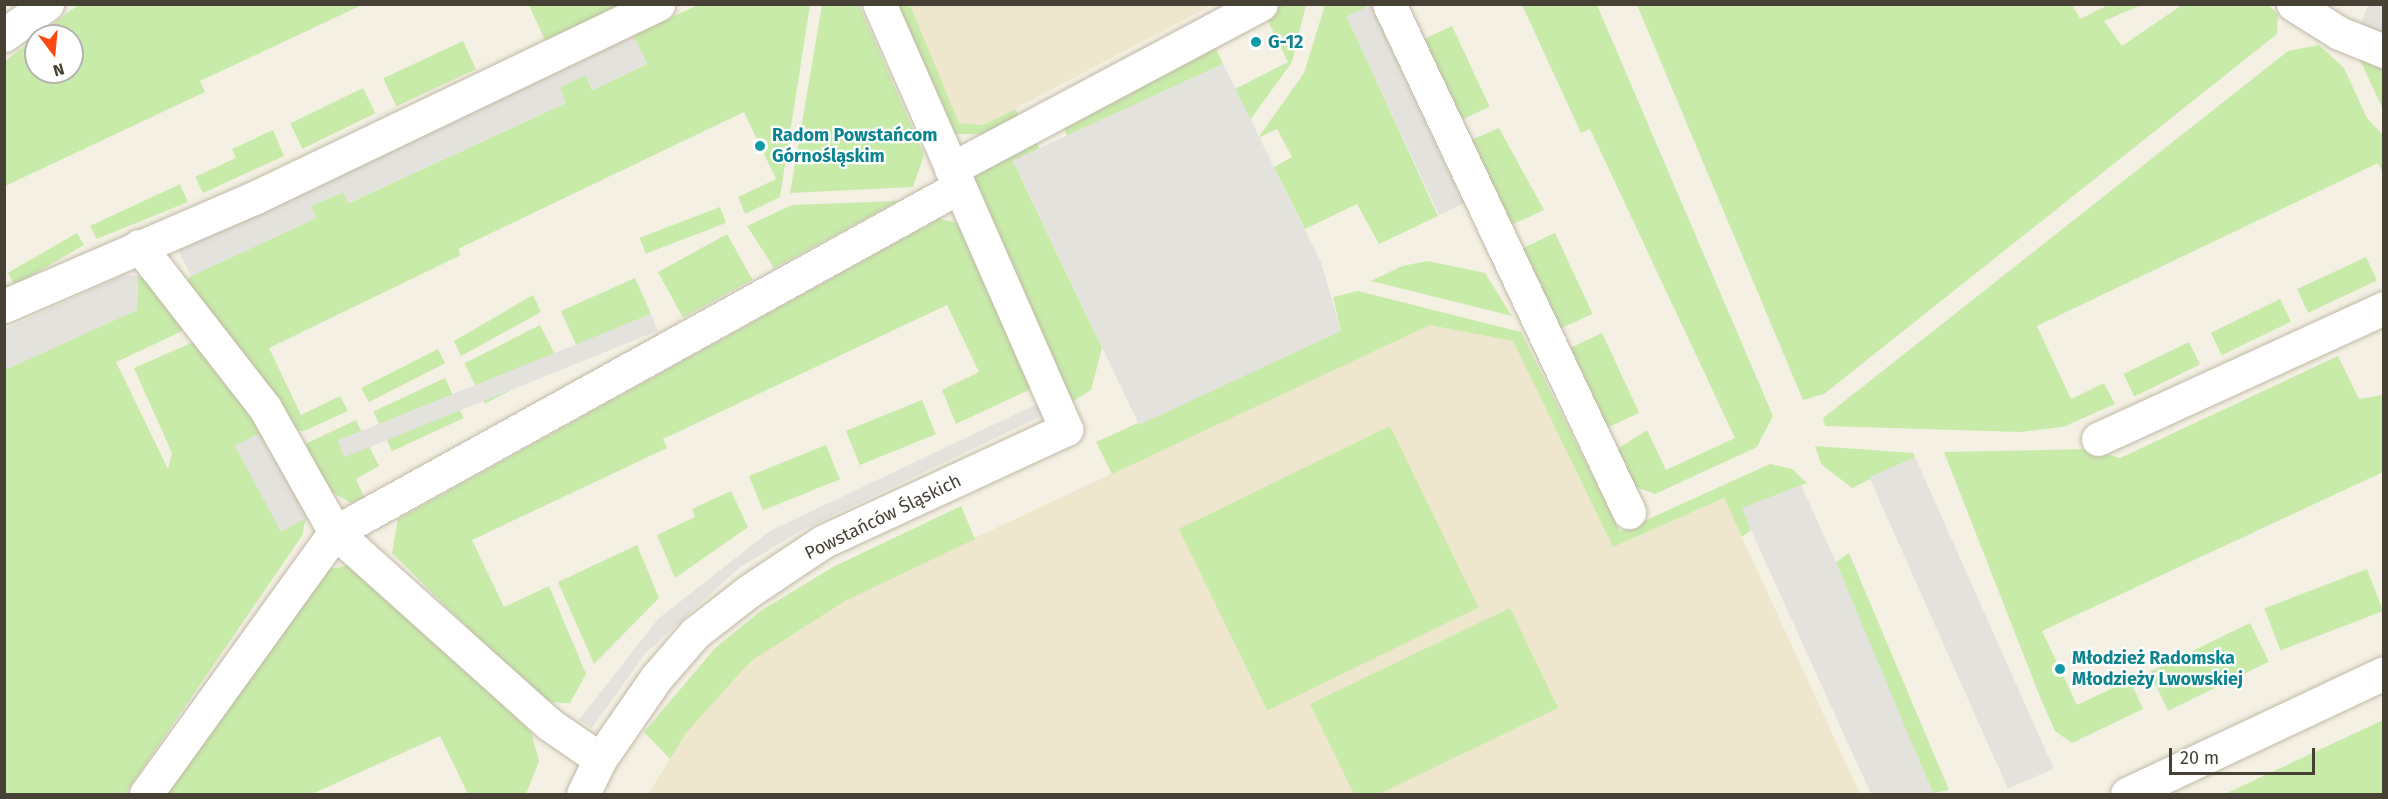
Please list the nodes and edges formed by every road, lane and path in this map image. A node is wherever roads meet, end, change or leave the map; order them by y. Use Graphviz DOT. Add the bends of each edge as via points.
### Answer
graph roads {
  1 [pos="47,4"];
  2 [pos="658,4"];
  3 [pos="879,4"];
  4 [pos="1261,4"];
  5 [pos="1389,4"];
  6 [pos="2293,4"];
  7 [pos="4,35"];
  8 [pos="2384,51"];
  9 [pos="955,178"];
  10 [pos="139,246"];
  11 [pos="4,306"];
  12 [pos="2384,308"];
  13 [pos="2098,439"];
  14 [pos="1629,512"];
  15 [pos="335,532"];
  16 [pos="2384,673"];
  17 [pos="600,759"];
  18 [pos="146,795"];
  19 [pos="583,795"];
  20 [pos="2127,795"];
  1 -- 7 [label="street"];
  2 -- 10 [label="street" via="256,197"];
  3 -- 9 [label="street"];
  4 -- 9 [label="street"];
  5 -- 14 [label="street"];
  6 -- 8 [label="street"];
  9 -- 15 [label="street"];
  9 -- 17 [label="street, Powstańców Śląskich" via="1066,429 824,541 749,591 695,633"];
  10 -- 11 [label="street"];
  10 -- 15 [label="street" via="265,408"];
  12 -- 13 [label="street"];
  15 -- 17 [label="street" via="549,724"];
  15 -- 18 [label="street"];
  16 -- 20 [label="street"];
  17 -- 19 [label="street, Powstańców Śląskich"];
}
